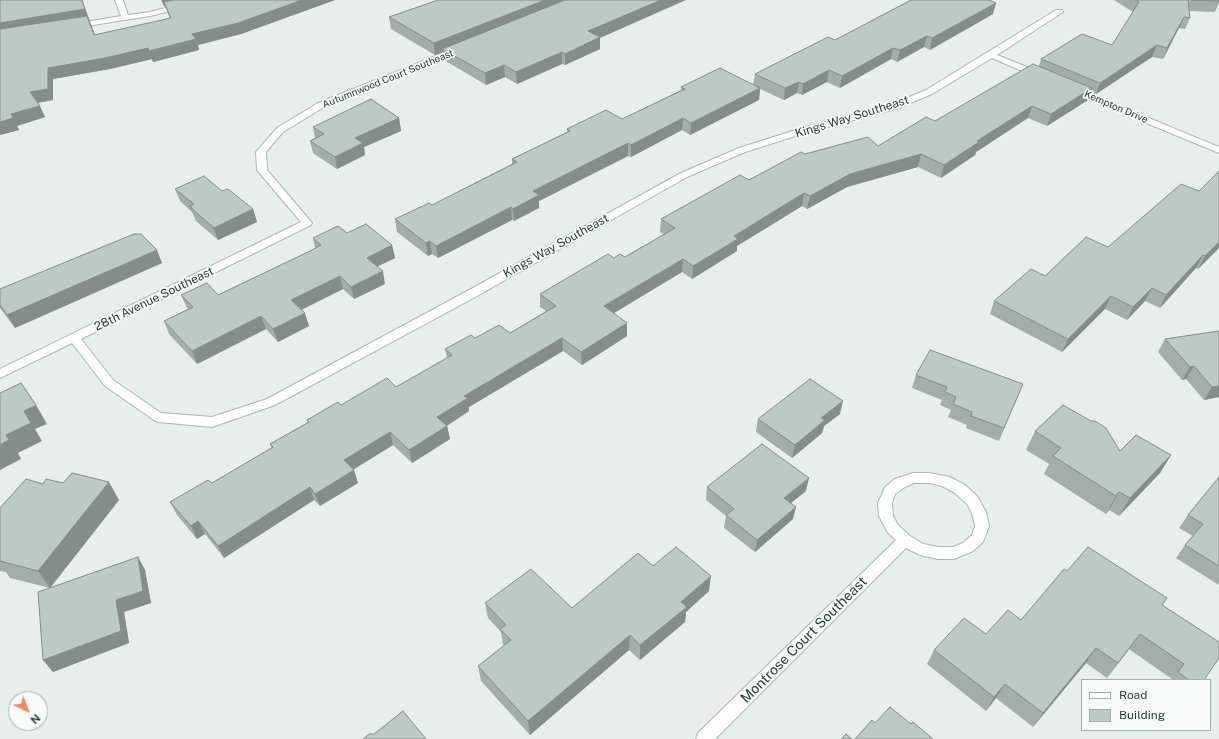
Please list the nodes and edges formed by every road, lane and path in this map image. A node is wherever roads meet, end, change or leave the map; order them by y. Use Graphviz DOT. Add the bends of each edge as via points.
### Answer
graph roads {
  1 [pos="119,0"];
  2 [pos="205,0"];
  3 [pos="1059,12"];
  4 [pos="125,18"];
  5 [pos="62,28"];
  6 [pos="467,47"];
  7 [pos="991,55"];
  8 [pos="1050,80"];
  9 [pos="1065,86"];
  10 [pos="1219,150"];
  11 [pos="307,223"];
  12 [pos="74,338"];
  13 [pos="0,374"];
  14 [pos="905,540"];
  15 [pos="704,739"];
  1 -- 4 [label="street"];
  2 -- 4 [label="street"];
  3 -- 7 [label="street, Kings Way Southeast"];
  4 -- 5 [label="street"];
  6 -- 11 [label="street, Autumnwood Court Southeast" via="320,105 280,130 261,152 262,170"];
  7 -- 8 [label="street"];
  7 -- 12 [label="street, Kings Way Southeast" via="929,92 893,107 749,148 684,175 271,402 212,422 158,417 109,383"];
  9 -- 10 [label="street, Kempton Drive"];
  11 -- 12 [label="street, 28th Avenue Southeast"];
  12 -- 13 [label="street, 28th Avenue Southeast"];
  14 -- 14 [label="street" via="920,549 954,553 968,547 978,538 982,526 980,512 960,489 945,481 913,478 900,483 890,491 885,503 886,516 893,529"];
  14 -- 15 [label="street, Montrose Court Southeast"];
}
